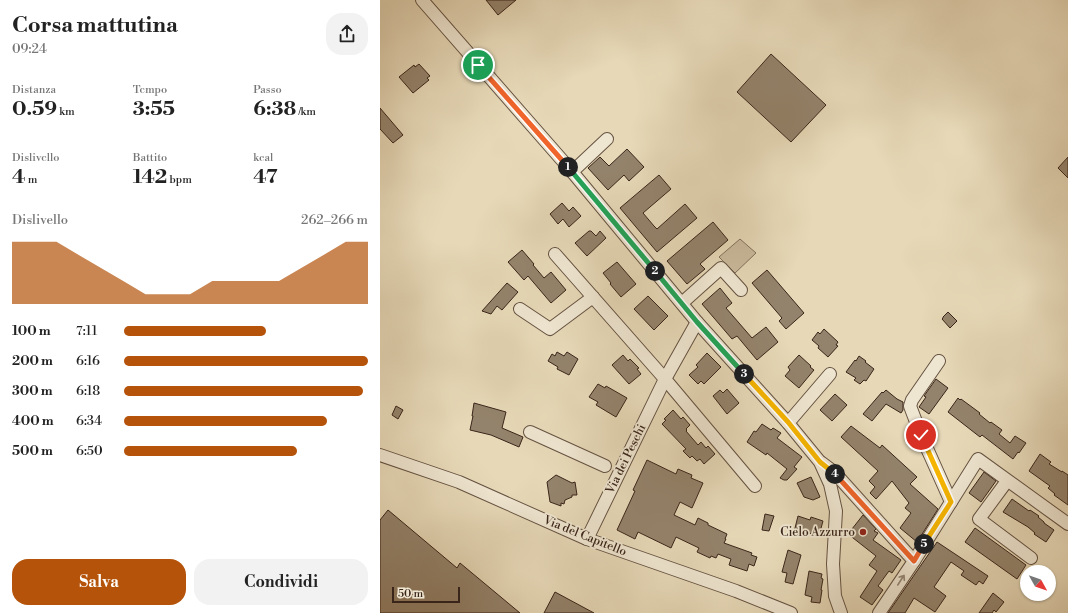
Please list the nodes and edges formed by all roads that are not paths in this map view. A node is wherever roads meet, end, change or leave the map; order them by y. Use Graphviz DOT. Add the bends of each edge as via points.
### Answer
graph roads {
  1 [pos="422,0"];
  2 [pos="607,139"];
  3 [pos="572,172"];
  4 [pos="555,254"];
  5 [pos="741,290"];
  6 [pos="592,296"];
  7 [pos="682,303"];
  8 [pos="520,309"];
  9 [pos="697,322"];
  10 [pos="939,361"];
  11 [pos="830,374"];
  12 [pos="665,379"];
  13 [pos="788,422"];
  14 [pos="530,432"];
  15 [pos="380,455"];
  16 [pos="820,462"];
  17 [pos="605,466"];
  18 [pos="1007,480"];
  19 [pos="755,486"];
  20 [pos="951,502"];
  21 [pos="1068,524"];
  22 [pos="587,539"];
  23 [pos="1031,558"];
  24 [pos="914,561"];
  25 [pos="791,613"];
  26 [pos="841,613"];
  27 [pos="879,613"];
  1 -- 3 [label="street"];
  2 -- 3 [label="street"];
  3 -- 7 [label="street"];
  4 -- 6 [label="street"];
  5 -- 7 [label="street" via="721,268"];
  6 -- 8 [label="street" via="550,329"];
  6 -- 12 [label="street"];
  7 -- 9 [label="street"];
  9 -- 12 [label="street, Via dei Peschi"];
  9 -- 13 [label="street"];
  10 -- 20 [label="street" via="910,406"];
  11 -- 13 [label="street"];
  12 -- 19 [label="street"];
  12 -- 22 [label="street, Via dei Peschi"];
  13 -- 16 [label="street"];
  14 -- 17 [label="street"];
  15 -- 22 [label="street, Via del Capitello" via="460,482"];
  16 -- 24 [label="street" via="834,472"];
  16 -- 26 [label="street" via="830,484 836,511 833,564 835,596"];
  18 -- 20 [label="street" via="978,459"];
  18 -- 21 [label="street"];
  18 -- 23 [label="street" via="979,518"];
  20 -- 24 [label="street"];
  22 -- 25 [label="street, Via del Capitello"];
  27 -- 24 [label="street, one-way"];
}
